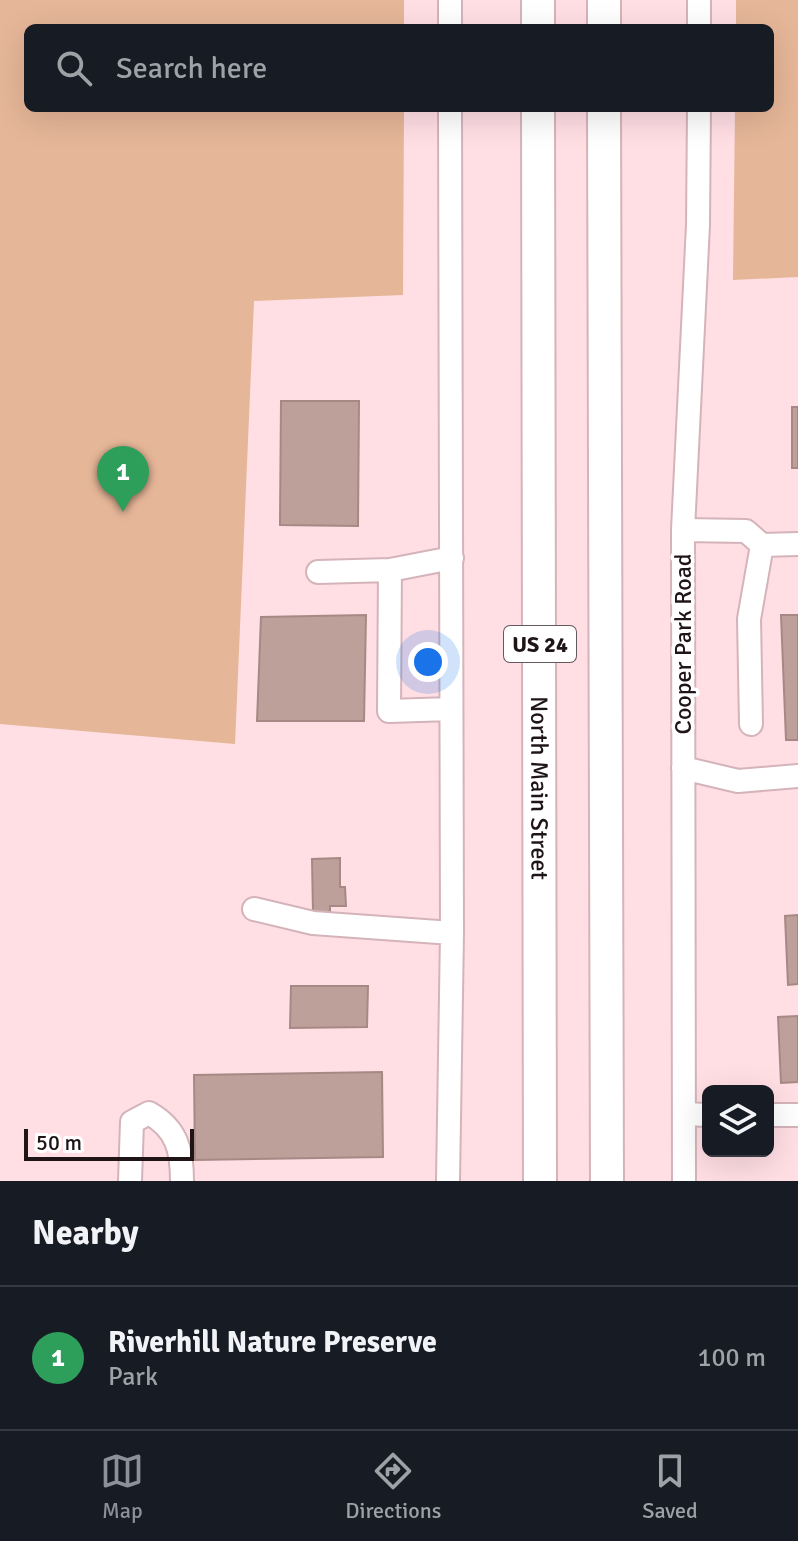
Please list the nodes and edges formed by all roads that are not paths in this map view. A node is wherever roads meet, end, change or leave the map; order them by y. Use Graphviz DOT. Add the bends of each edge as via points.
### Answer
graph roads {
  1 [pos="450,0"];
  2 [pos="538,0"];
  3 [pos="604,0"];
  4 [pos="699,0"];
  5 [pos="450,24"];
  6 [pos="538,24"];
  7 [pos="604,24"];
  8 [pos="699,24"];
  9 [pos="450,112"];
  10 [pos="538,112"];
  11 [pos="604,112"];
  12 [pos="699,112"];
  13 [pos="683,530"];
  14 [pos="798,544"];
  15 [pos="762,545"];
  16 [pos="452,558"];
  17 [pos="390,570"];
  18 [pos="318,572"];
  19 [pos="451,709"];
  20 [pos="751,724"];
  21 [pos="683,768"];
  22 [pos="798,776"];
  23 [pos="254,909"];
  24 [pos="452,933"];
  25 [pos="684,1114"];
  26 [pos="702,1115"];
  27 [pos="774,1115"];
  28 [pos="798,1115"];
  29 [pos="130,1181"];
  30 [pos="182,1181"];
  31 [pos="448,1181"];
  32 [pos="540,1181"];
  33 [pos="607,1181"];
  34 [pos="684,1181"];
  1 -- 5 [label="street"];
  2 -- 6 [label="highway"];
  3 -- 7 [label="highway"];
  4 -- 8 [label="street"];
  9 -- 16 [label="street"];
  10 -- 32 [label="highway, North Main Street / US 24"];
  11 -- 33 [label="highway, US 24"];
  12 -- 13 [label="street, Cooper Park Road"];
  13 -- 15 [label="street" via="746,531"];
  13 -- 21 [label="street, Cooper Park Road"];
  14 -- 15 [label="street"];
  15 -- 20 [label="street" via="749,619"];
  16 -- 17 [label="street"];
  16 -- 19 [label="street"];
  17 -- 18 [label="street"];
  17 -- 19 [label="street" via="389,711"];
  19 -- 24 [label="street"];
  21 -- 22 [label="street" via="738,781"];
  21 -- 25 [label="street, Cooper Park Road"];
  23 -- 24 [label="street" via="313,923"];
  24 -- 31 [label="street"];
  25 -- 26 [label="street"];
  25 -- 34 [label="street, Cooper Park Road"];
  27 -- 28 [label="street"];
  29 -- 30 [label="street" via="132,1122 149,1113 168,1123 178,1145"];
}
